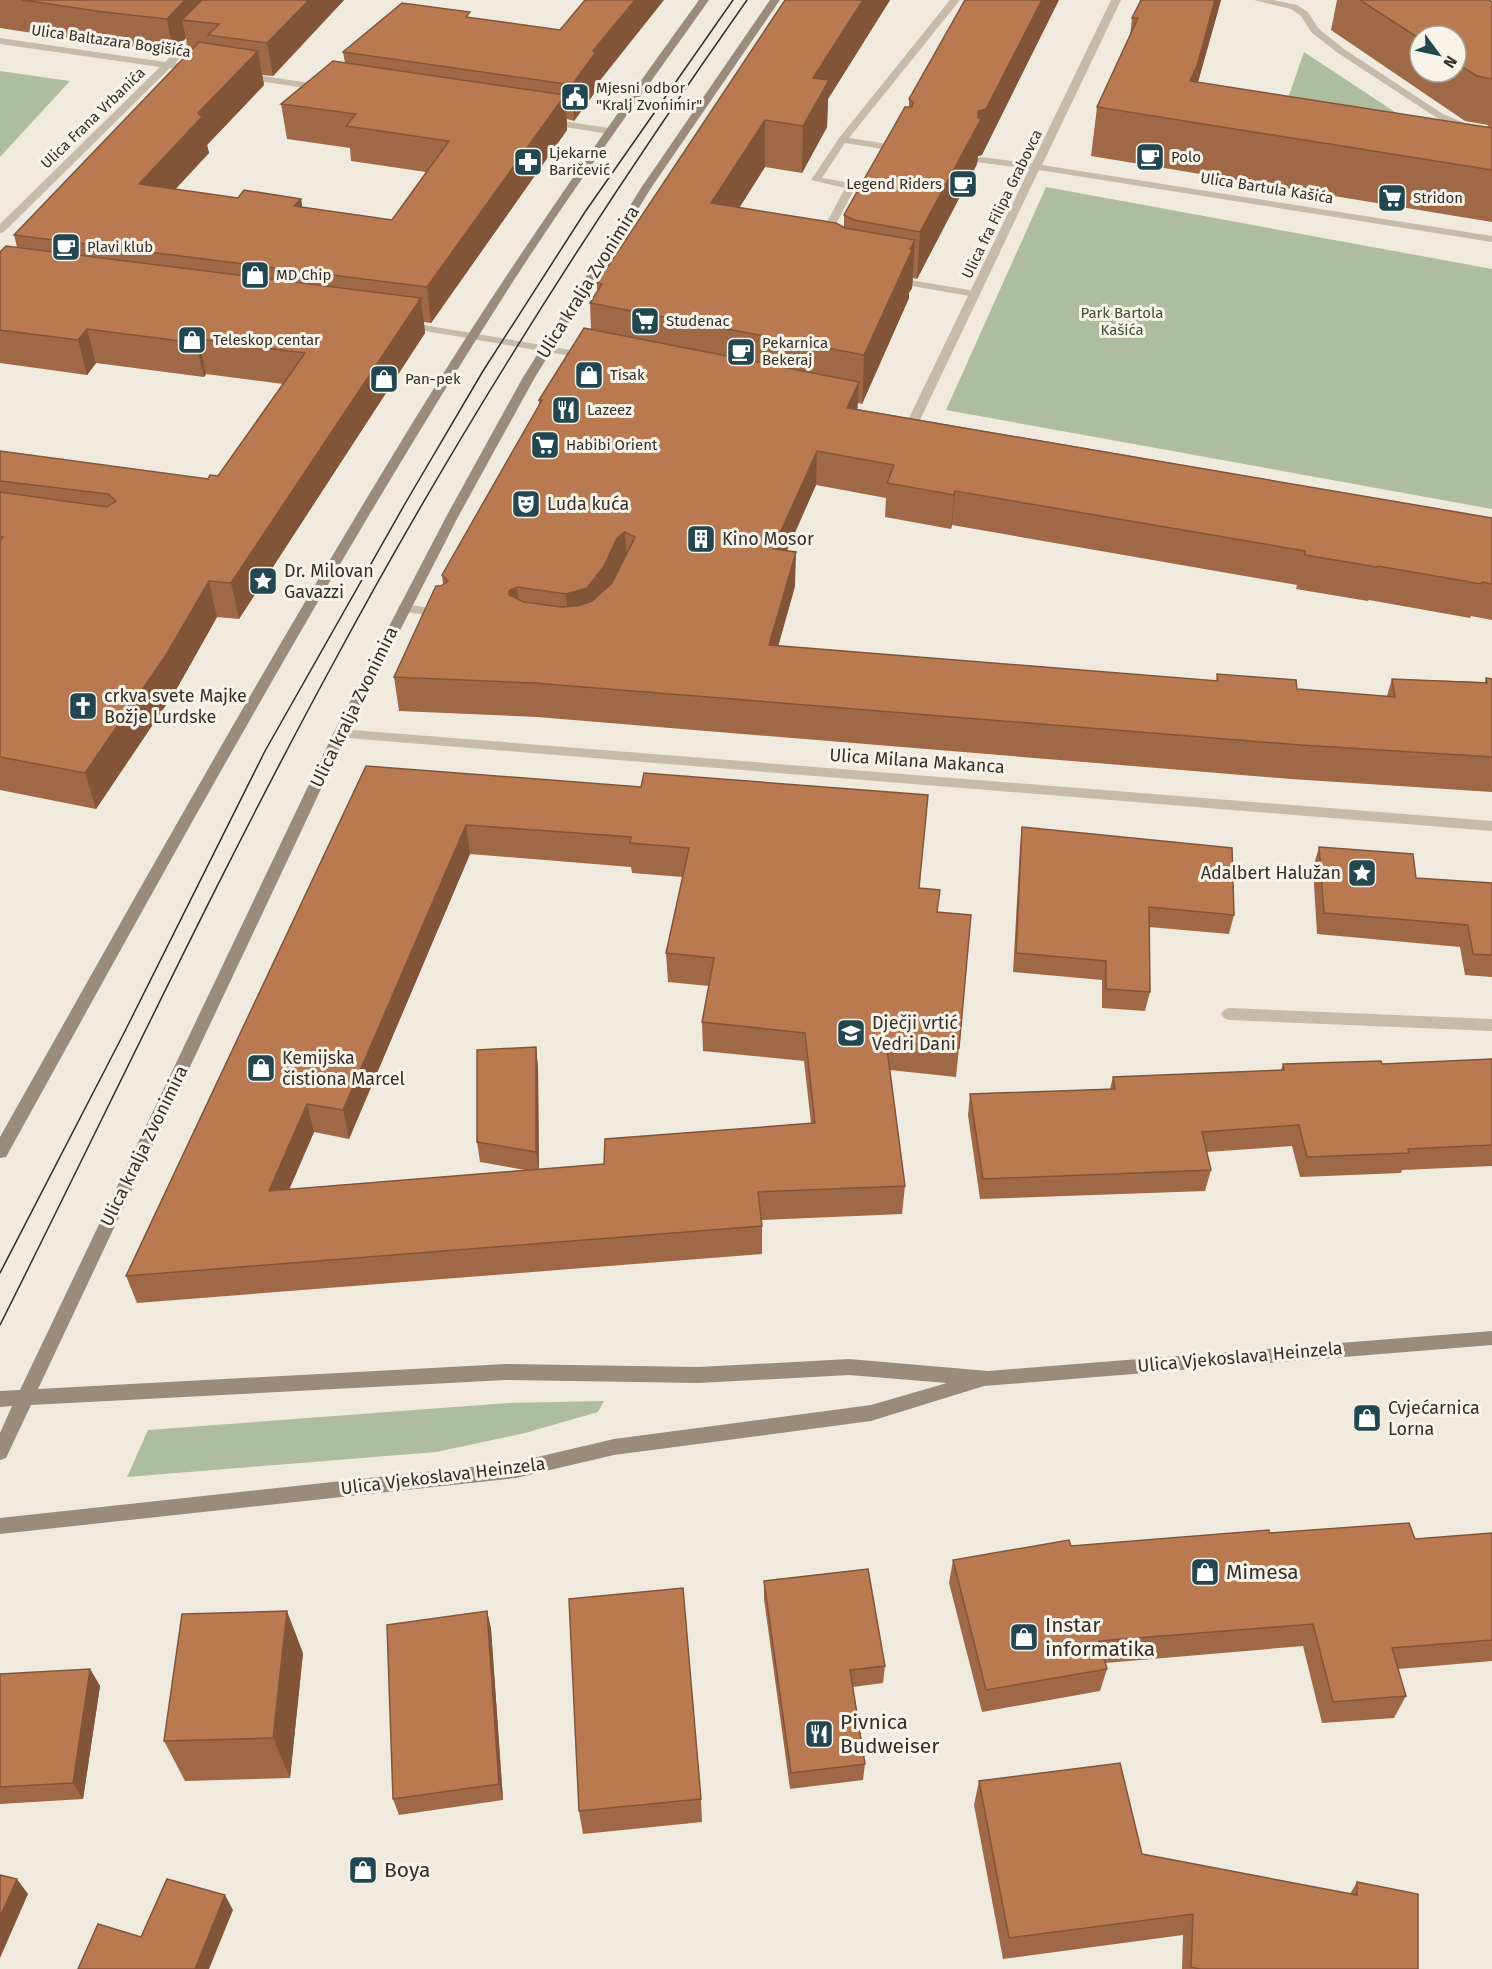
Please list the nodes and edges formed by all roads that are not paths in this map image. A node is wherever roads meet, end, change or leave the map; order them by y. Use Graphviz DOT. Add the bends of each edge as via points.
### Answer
graph roads {
  1 [pos="704,0"];
  2 [pos="775,0"];
  3 [pos="955,0"];
  4 [pos="1116,0"];
  5 [pos="1259,0"];
  6 [pos="208,24"];
  7 [pos="0,41"];
  8 [pos="169,65"];
  9 [pos="206,70"];
  10 [pos="230,74"];
  11 [pos="334,90"];
  12 [pos="544,121"];
  13 [pos="1492,130"];
  14 [pos="609,131"];
  15 [pos="842,140"];
  16 [pos="904,149"];
  17 [pos="980,160"];
  18 [pos="1036,167"];
  19 [pos="0,230"];
  20 [pos="1492,239"];
  21 [pos="817,255"];
  22 [pos="880,278"];
  23 [pos="975,294"];
  24 [pos="400,324"];
  25 [pos="471,335"];
  26 [pos="547,349"];
  27 [pos="599,358"];
  28 [pos="915,420"];
  29 [pos="404,608"];
  30 [pos="444,614"];
  31 [pos="340,734"];
  32 [pos="1492,826"];
  33 [pos="1228,1014"];
  34 [pos="1492,1025"];
  35 [pos="0,1152"];
  36 [pos="1492,1338"];
  37 [pos="988,1378"];
  38 [pos="0,1399"];
  39 [pos="25,1399"];
  40 [pos="0,1452"];
  41 [pos="0,1526"];
  1 -- 14 [label="main road"];
  2 -- 26 [label="main road, Ulica kralja Zvonimira" via="646,188"];
  3 -- 15 [label="street"];
  4 -- 18 [label="street, Ulica fra Filipa Grabovca"];
  5 -- 13 [label="street" via="1294,7 1305,14 1314,30 1341,51 1440,116 1463,126"];
  6 -- 8 [label="street, Ulica Frana Vrbanića"];
  7 -- 8 [label="street, Ulica Baltazara Bogišića"];
  8 -- 9 [label="street, Ulica Baltazara Bogišića"];
  8 -- 19 [label="street, Ulica Frana Vrbanića"];
  10 -- 11 [label="street"];
  12 -- 14 [label="street"];
  14 -- 25 [label="main road"];
  15 -- 16 [label="street"];
  15 -- 21 [label="street" via="816,180 851,186"];
  17 -- 18 [label="street, Ulica Bartula Kašića"];
  18 -- 20 [label="street, Ulica Bartula Kašića"];
  18 -- 23 [label="street, Ulica fra Filipa Grabovca"];
  22 -- 23 [label="street"];
  23 -- 28 [label="street, Ulica fra Filipa Grabovca"];
  24 -- 25 [label="street"];
  25 -- 26 [label="street"];
  25 -- 35 [label="main road" via="225,751"];
  26 -- 27 [label="street"];
  26 -- 29 [label="main road, Ulica kralja Zvonimira"];
  29 -- 30 [label="street"];
  29 -- 31 [label="main road, Ulica kralja Zvonimira"];
  31 -- 32 [label="street, Ulica Milana Makanca"];
  31 -- 39 [label="main road, Ulica kralja Zvonimira"];
  33 -- 34 [label="street"];
  36 -- 37 [label="main road, Ulica Vjekoslava Heinzela"];
  37 -- 39 [label="main road, Ulica Vjekoslava Heinzela" via="849,1367 699,1375 506,1372 129,1390"];
  37 -- 41 [label="main road, Ulica Vjekoslava Heinzela" via="871,1413 614,1447 516,1470"];
  38 -- 39 [label="main road, Ulica Vjekoslava Heinzela"];
  39 -- 40 [label="main road, Ulica kralja Zvonimira"];
}
